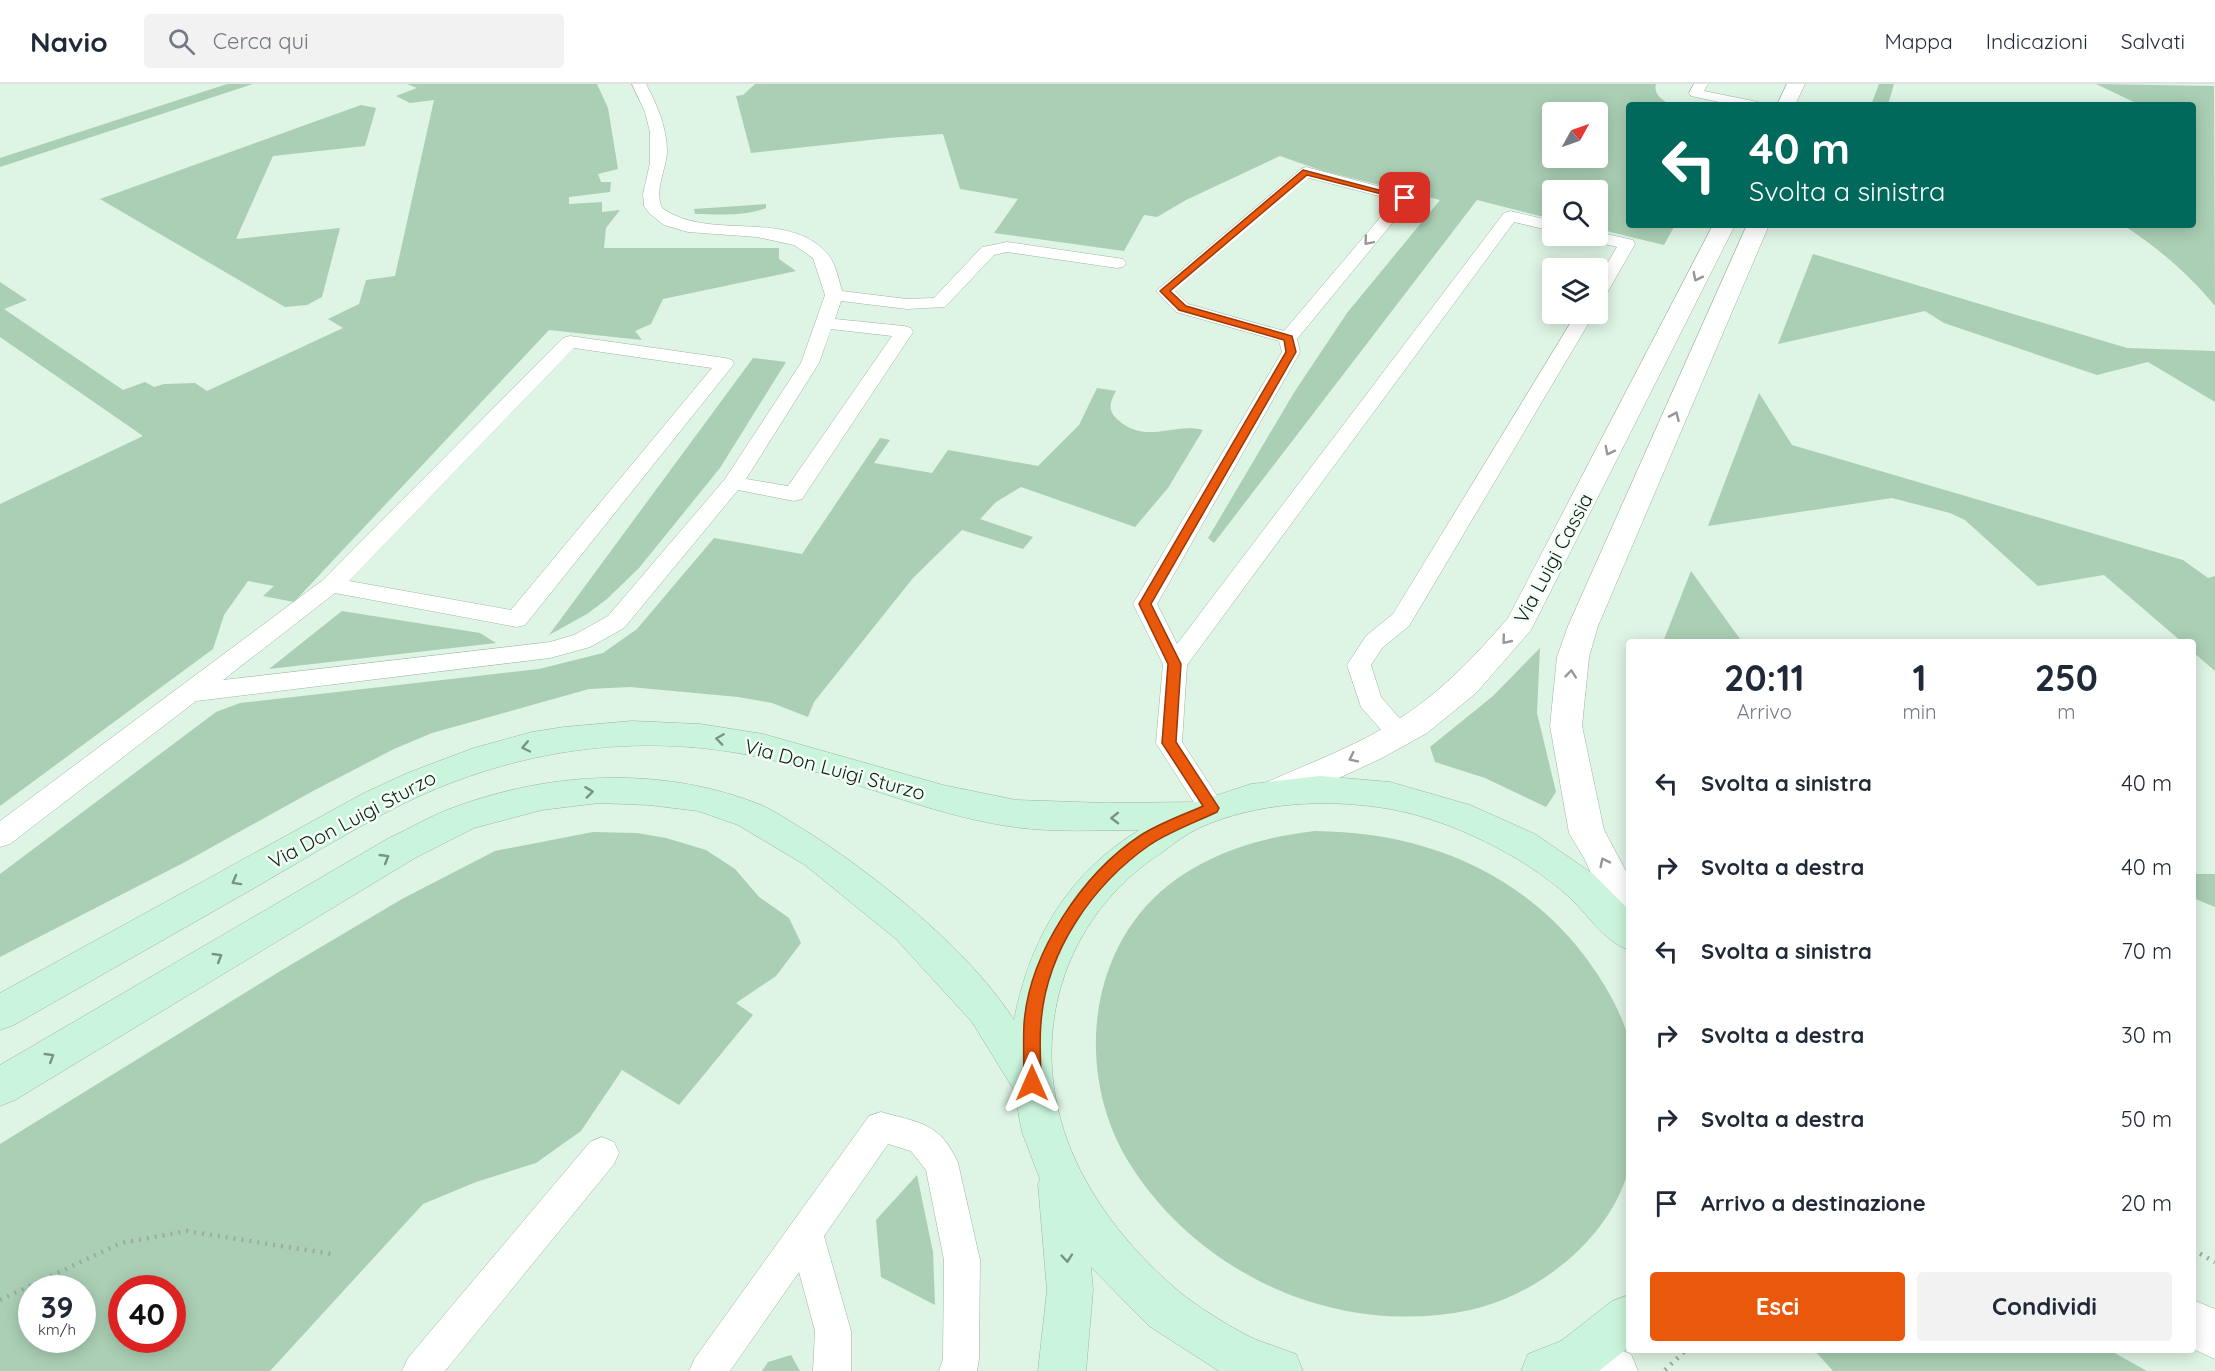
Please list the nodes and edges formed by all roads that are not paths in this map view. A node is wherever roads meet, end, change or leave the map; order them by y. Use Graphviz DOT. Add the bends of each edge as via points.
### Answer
graph roads {
  1 [pos="639,84"];
  2 [pos="1701,84"];
  3 [pos="1796,84"];
  4 [pos="1740,102"];
  5 [pos="1787,102"];
  6 [pos="1542,224"];
  7 [pos="1722,228"];
  8 [pos="1757,228"];
  9 [pos="1608,240"];
  10 [pos="1117,262"];
  11 [pos="1608,276"];
  12 [pos="834,295"];
  13 [pos="825,323"];
  14 [pos="1579,324"];
  15 [pos="1288,338"];
  16 [pos="733,483"];
  17 [pos="331,585"];
  18 [pos="1175,664"];
  19 [pos="190,693"];
  20 [pos="1400,734"];
  21 [pos="1277,792"];
  22 [pos="1203,811"];
  23 [pos="0,836"];
  24 [pos="1626,909"];
  25 [pos="1626,930"];
  26 [pos="0,1013"];
  27 [pos="1032,1083"];
  28 [pos="0,1087"];
  29 [pos="602,1153"];
  30 [pos="1060,1179"];
  31 [pos="806,1232"];
  32 [pos="1626,1321"];
  33 [pos="2196,1325"];
  34 [pos="2215,1335"];
  35 [pos="1578,1367"];
  36 [pos="421,1371"];
  37 [pos="708,1371"];
  38 [pos="832,1371"];
  39 [pos="958,1371"];
  40 [pos="1062,1371"];
  41 [pos="1279,1371"];
  1 -- 12 [label="lane" via="658,128 659,161 650,196 655,210 672,223 771,233 799,241 818,253"];
  2 -- 4 [label="lane" via="1696,93"];
  3 -- 5 [label="street"];
  6 -- 18 [label="lane" via="1510,216"];
  7 -- 20 [label="street, Via Luigi Cassia, one-way" via="1521,623 1488,663"];
  24 -- 8 [label="street, one-way" via="1587,833 1566,726 1573,657"];
  9 -- 11 [label="lane" via="1627,244"];
  10 -- 12 [label="lane" via="1007,247 988,251 939,303 907,304"];
  12 -- 13 [label="lane"];
  13 -- 16 [label="lane" via="810,363"];
  13 -- 16 [label="lane" via="904,332 794,494"];
  14 -- 20 [label="lane" via="1401,620 1374,642 1359,665 1370,701"];
  15 -- 15 [label="lane, one-way" via="1182,308 1165,291 1306,172 1405,198"];
  15 -- 18 [label="lane" via="1291,352 1145,604"];
  16 -- 19 [label="lane" via="616,622 582,640 550,650"];
  17 -- 17 [label="lane" via="570,342 725,364 517,619"];
  17 -- 19 [label="lane"];
  18 -- 22 [label="lane" via="1169,743"];
  19 -- 23 [label="lane"];
  20 -- 21 [label="street, Via Luigi Cassia, one-way"];
  21 -- 22 [label="street"];
  21 -- 25 [label="street" via="1334,790 1393,796 1452,811 1509,836 1562,870 1610,911"];
  22 -- 26 [label="street, Via Don Luigi Sturzo, one-way" via="1109,818 1006,812 927,794 762,745 690,735 606,734 558,740 503,751 439,773 376,802"];
  22 -- 27 [label="street" via="1138,846 1104,874 1071,915 1046,966 1032,1022"];
  28 -- 27 [label="street, one-way" via="402,848 465,817 542,797 599,790 699,798 750,815 818,855 909,928 943,964 986,1010"];
  27 -- 30 [label="street" via="1042,1131"];
  29 -- 36 [label="lane"];
  30 -- 40 [label="street, one-way" via="1070,1290"];
  30 -- 41 [label="street" via="1103,1247 1163,1309 1240,1357"];
  31 -- 37 [label="lane"];
  31 -- 38 [label="lane" via="833,1331"];
  31 -- 39 [label="lane" via="881,1127 922,1139 941,1163 962,1260"];
  32 -- 35 [label="street"];
  33 -- 34 [label="street"];
}
